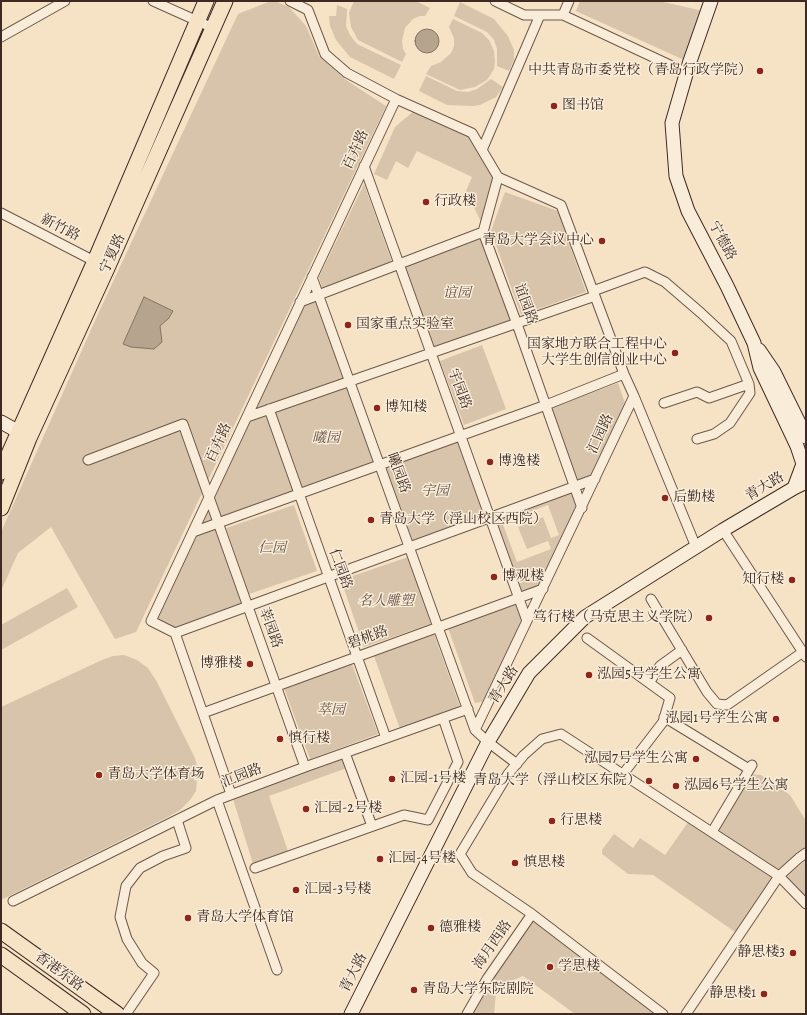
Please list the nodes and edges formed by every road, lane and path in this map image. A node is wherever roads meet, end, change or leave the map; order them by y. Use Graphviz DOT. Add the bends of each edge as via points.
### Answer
graph roads {
  1 [pos="65,1"];
  2 [pos="153,1"];
  3 [pos="206,1"];
  4 [pos="225,1"];
  5 [pos="290,1"];
  6 [pos="495,1"];
  7 [pos="569,1"];
  8 [pos="711,1"];
  9 [pos="309,5"];
  10 [pos="540,15"];
  11 [pos="563,15"];
  12 [pos="198,21"];
  13 [pos="213,28"];
  14 [pos="1,37"];
  15 [pos="687,73"];
  16 [pos="396,99"];
  17 [pos="482,150"];
  18 [pos="364,166"];
  19 [pos="498,177"];
  20 [pos="1,213"];
  21 [pos="483,232"];
  22 [pos="101,264"];
  23 [pos="400,264"];
  24 [pos="312,277"];
  25 [pos="594,293"];
  26 [pos="319,295"];
  27 [pos="300,302"];
  28 [pos="517,324"];
  29 [pos="431,353"];
  30 [pos="624,374"];
  31 [pos="350,381"];
  32 [pos="749,384"];
  33 [pos="634,396"];
  34 [pos="664,403"];
  35 [pos="546,405"];
  36 [pos="269,409"];
  37 [pos="247,417"];
  38 [pos="1,422"];
  39 [pos="24,435"];
  40 [pos="461,435"];
  41 [pos="800,438"];
  42 [pos="697,439"];
  43 [pos="806,455"];
  44 [pos="88,460"];
  45 [pos="380,465"];
  46 [pos="1,472"];
  47 [pos="595,479"];
  48 [pos="806,482"];
  49 [pos="574,487"];
  50 [pos="800,489"];
  51 [pos="299,494"];
  52 [pos="209,498"];
  53 [pos="1,508"];
  54 [pos="582,508"];
  55 [pos="490,518"];
  56 [pos="218,523"];
  57 [pos="723,530"];
  58 [pos="193,532"];
  59 [pos="410,547"];
  60 [pos="696,547"];
  61 [pos="328,577"];
  62 [pos="543,589"];
  63 [pos="519,598"];
  64 [pos="651,599"];
  65 [pos="248,606"];
  66 [pos="528,621"];
  67 [pos="438,627"];
  68 [pos="175,633"];
  69 [pos="587,638"];
  70 [pos="682,650"];
  71 [pos="804,655"];
  72 [pos="357,657"];
  73 [pos="649,683"];
  74 [pos="276,686"];
  75 [pos="468,709"];
  76 [pos="202,713"];
  77 [pos="664,717"];
  78 [pos="443,718"];
  79 [pos="475,730"];
  80 [pos="386,738"];
  81 [pos="488,742"];
  82 [pos="345,753"];
  83 [pos="517,764"];
  84 [pos="305,767"];
  85 [pos="623,774"];
  86 [pos="231,794"];
  87 [pos="216,800"];
  88 [pos="176,820"];
  89 [pos="372,826"];
  90 [pos="712,832"];
  91 [pos="806,853"];
  92 [pos="255,868"];
  93 [pos="779,876"];
  94 [pos="13,901"];
  95 [pos="806,904"];
  96 [pos="532,914"];
  97 [pos="1,931"];
  98 [pos="1,954"];
  99 [pos="277,970"];
  100 [pos="83,1014"];
  101 [pos="116,1014"];
  102 [pos="126,1014"];
  103 [pos="352,1014"];
  104 [pos="467,1014"];
  105 [pos="663,1014"];
  106 [pos="686,1014"];
  1 -- 14 [label="street"];
  2 -- 12 [label="street"];
  3 -- 12 [label="main road, 宁夏路"];
  4 -- 13 [label="main road, 宁夏路"];
  5 -- 9 [label="street"];
  6 -- 10 [label="street" via="524,15"];
  7 -- 11 [label="street"];
  8 -- 15 [label="street, 宁德路"];
  9 -- 16 [label="street" via="325,54 347,73"];
  10 -- 11 [label="street"];
  10 -- 17 [label="street"];
  11 -- 15 [label="street"];
  12 -- 13 [label="street"];
  12 -- 22 [label="main road, 宁夏路"];
  13 -- 22 [label="main road, 宁夏路"];
  15 -- 41 [label="street, 宁德路" via="672,123 676,176 688,211 754,343 774,372"];
  16 -- 17 [label="street" via="472,133"];
  16 -- 18 [label="street, 百卉路"];
  17 -- 19 [label="street"];
  18 -- 23 [label="street, 宇园路"];
  18 -- 24 [label="street, 百卉路"];
  19 -- 21 [label="street"];
  19 -- 25 [label="street" via="561,206"];
  20 -- 22 [label="street, 新竹路"];
  21 -- 23 [label="street"];
  21 -- 28 [label="street, 谊园路"];
  22 -- 39 [label="main road, 宁夏路"];
  23 -- 26 [label="street"];
  23 -- 29 [label="street, 宇园路"];
  24 -- 26 [label="street, 曦园路"];
  24 -- 27 [label="street, 百卉路"];
  25 -- 28 [label="street"];
  25 -- 30 [label="street"];
  25 -- 32 [label="street" via="645,272 665,282 731,341"];
  26 -- 27 [label="street"];
  26 -- 31 [label="street, 曦园路"];
  27 -- 37 [label="street, 百卉路"];
  28 -- 29 [label="street"];
  28 -- 35 [label="street, 谊园路"];
  29 -- 31 [label="street"];
  29 -- 40 [label="street, 宇园路"];
  30 -- 33 [label="street"];
  30 -- 35 [label="street"];
  31 -- 36 [label="street"];
  31 -- 45 [label="street, 曦园路"];
  32 -- 34 [label="street" via="710,398 697,392"];
  32 -- 42 [label="street" via="750,393 730,423 714,434"];
  33 -- 47 [label="street, 汇园路"];
  33 -- 60 [label="street"];
  35 -- 40 [label="street"];
  35 -- 49 [label="street, 谊园路"];
  36 -- 37 [label="street"];
  36 -- 51 [label="street, 仁园路"];
  37 -- 52 [label="street, 百卉路"];
  38 -- 39 [label="street"];
  39 -- 46 [label="main road, 宁夏路"];
  39 -- 53 [label="main road, 宁夏路"];
  40 -- 45 [label="street"];
  40 -- 55 [label="street, 宇园路"];
  41 -- 43 [label="street"];
  41 -- 50 [label="street"];
  44 -- 52 [label="street" via="183,424"];
  45 -- 51 [label="street"];
  45 -- 59 [label="street, 曦园路"];
  47 -- 49 [label="street"];
  47 -- 54 [label="street, 汇园路"];
  48 -- 50 [label="street, 青大路"];
  49 -- 54 [label="street, 谊园路"];
  49 -- 55 [label="street"];
  50 -- 57 [label="street, 青大路"];
  51 -- 56 [label="street"];
  51 -- 61 [label="street, 仁园路"];
  52 -- 56 [label="street"];
  52 -- 58 [label="street, 百卉路"];
  54 -- 62 [label="street, 汇园路"];
  55 -- 59 [label="street"];
  55 -- 63 [label="street, 宇园路"];
  56 -- 58 [label="street"];
  56 -- 65 [label="street"];
  57 -- 60 [label="street, 青大路"];
  57 -- 71 [label="street"];
  58 -- 68 [label="street, 百卉路" via="151,621"];
  59 -- 61 [label="street"];
  59 -- 67 [label="street, 曦园路"];
  60 -- 81 [label="street, 青大路" via="585,617 530,672"];
  61 -- 65 [label="street"];
  61 -- 72 [label="street, 仁园路"];
  62 -- 63 [label="street, 碧桃路"];
  62 -- 66 [label="street, 汇园路"];
  63 -- 66 [label="street, 宇园路"];
  63 -- 67 [label="street, 碧桃路"];
  64 -- 70 [label="street"];
  65 -- 68 [label="street"];
  65 -- 74 [label="street"];
  66 -- 79 [label="street, 汇园路"];
  67 -- 72 [label="street, 碧桃路"];
  67 -- 75 [label="street, 曦园路"];
  68 -- 76 [label="street"];
  69 -- 73 [label="street"];
  70 -- 71 [label="street" via="707,692 717,704 727,705"];
  70 -- 73 [label="street" via="660,666"];
  72 -- 74 [label="street, 碧桃路"];
  72 -- 80 [label="street, 仁园路"];
  73 -- 77 [label="street" via="670,698"];
  74 -- 76 [label="street, 碧桃路"];
  74 -- 84 [label="street"];
  75 -- 78 [label="street, 汇园路"];
  75 -- 79 [label="street, 曦园路"];
  76 -- 86 [label="street"];
  77 -- 85 [label="street" via="663,722"];
  77 -- 90 [label="street" via="750,767"];
  78 -- 80 [label="street, 汇园路"];
  78 -- 89 [label="street" via="458,762 428,820 404,815"];
  79 -- 81 [label="street, 曦园路"];
  80 -- 82 [label="street, 汇园路"];
  81 -- 83 [label="street, 曦园路"];
  81 -- 103 [label="street, 青大路"];
  82 -- 84 [label="street, 汇园路"];
  82 -- 89 [label="street"];
  83 -- 85 [label="street" via="542,739 561,734"];
  83 -- 96 [label="street" via="508,774 460,854 472,873"];
  84 -- 86 [label="street, 汇园路"];
  85 -- 90 [label="street"];
  86 -- 87 [label="street, 汇园路"];
  87 -- 88 [label="street, 汇园路"];
  87 -- 99 [label="street"];
  88 -- 94 [label="street, 汇园路"];
  88 -- 102 [label="street" via="186,848 140,868 126,886 120,917 126,939 142,963 154,972"];
  89 -- 92 [label="street"];
  90 -- 93 [label="street"];
  91 -- 93 [label="street"];
  93 -- 95 [label="street"];
  93 -- 106 [label="street"];
  96 -- 104 [label="street, 海月西路" via="487,979"];
  96 -- 105 [label="street"];
  97 -- 101 [label="main road, 香港东路"];
  98 -- 100 [label="main road, 香港东路"];
}
